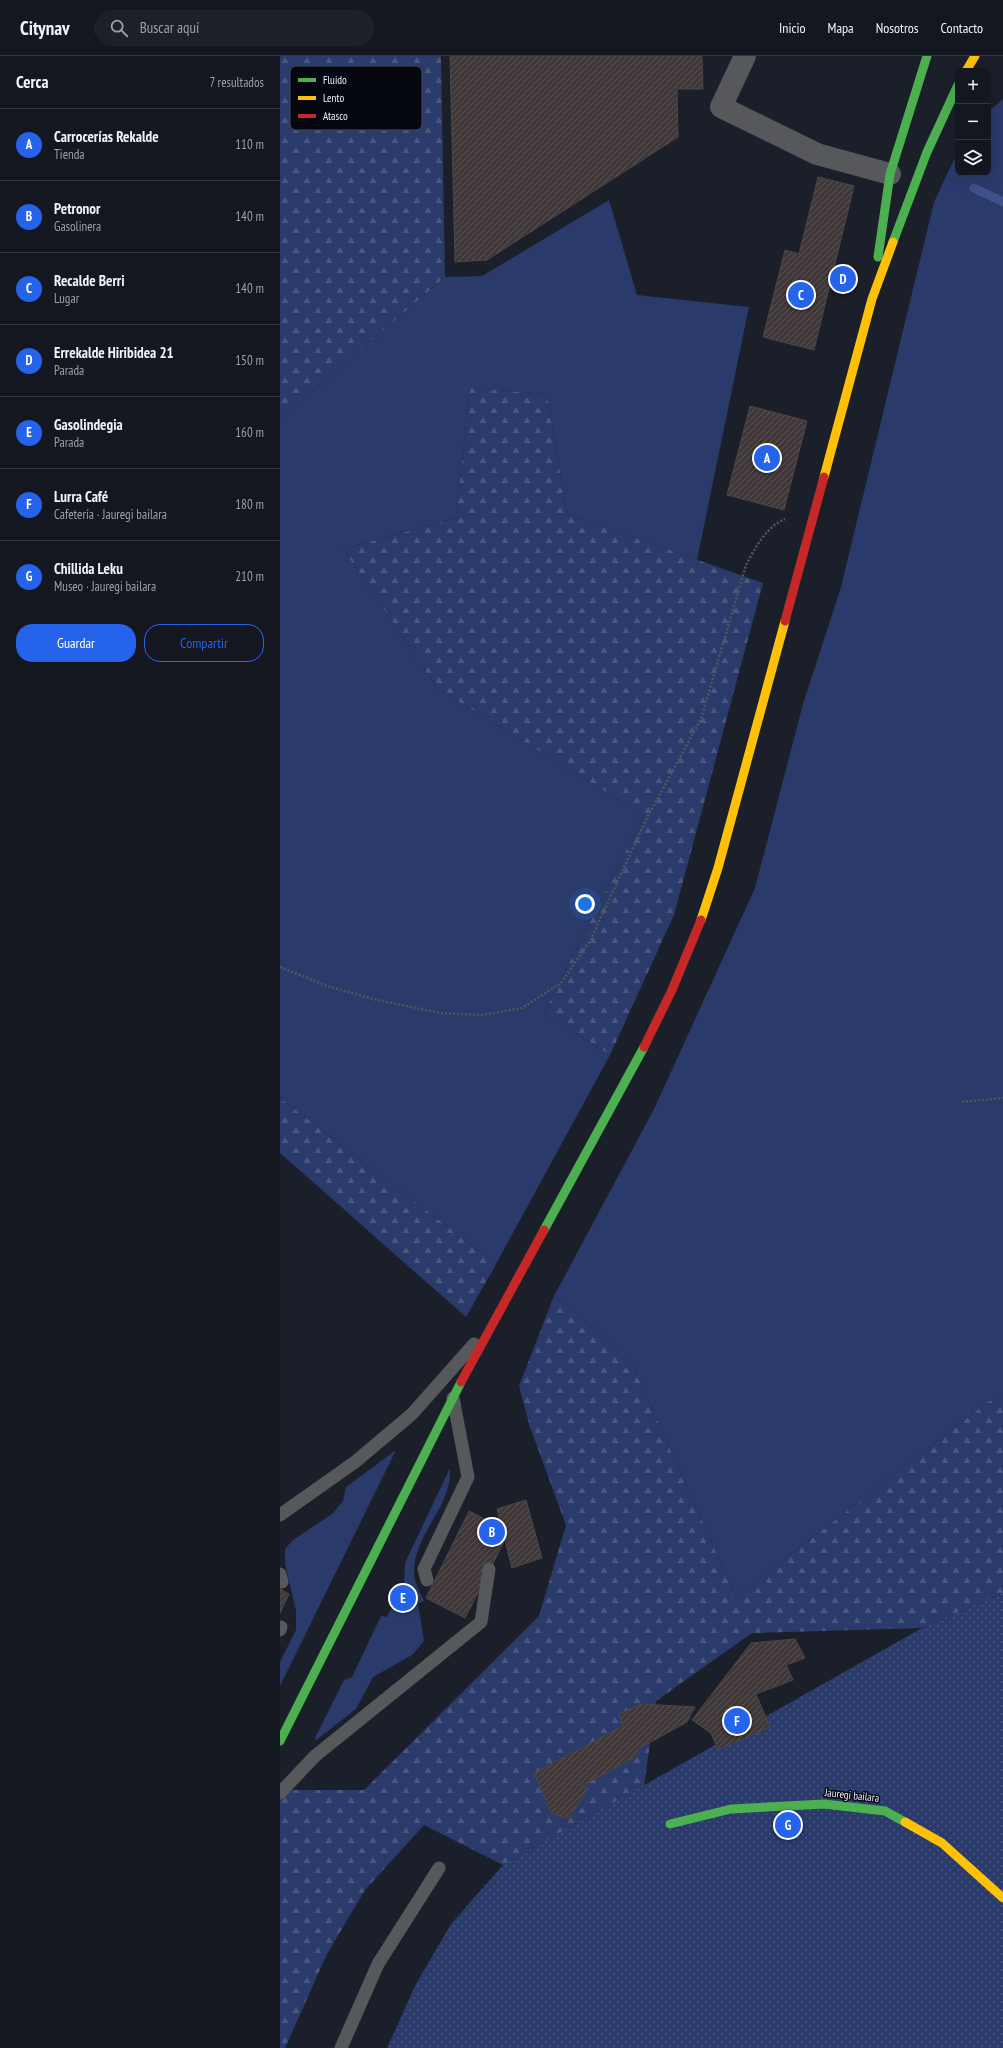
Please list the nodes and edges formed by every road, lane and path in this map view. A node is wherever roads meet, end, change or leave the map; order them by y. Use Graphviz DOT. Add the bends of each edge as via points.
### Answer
graph roads {
  1 [pos="745,56"];
  2 [pos="927,56"];
  3 [pos="975,56"];
  4 [pos="968,68"];
  5 [pos="955,91"];
  6 [pos="890,174"];
  7 [pos="872,300"];
  8 [pos="818,504"];
  9 [pos="280,967"];
  10 [pos="1003,1098"];
  11 [pos="962,1102"];
  12 [pos="491,1325"];
  13 [pos="453,1397"];
  14 [pos="280,1515"];
  15 [pos="489,1569"];
  16 [pos="427,1580"];
  17 [pos="280,1741"];
  18 [pos="280,1793"];
  19 [pos="670,1824"];
  20 [pos="439,1868"];
  21 [pos="1003,1898"];
  22 [pos="342,2048"];
  1 -- 6 [label="street" via="722,107 816,154"];
  2 -- 6 [label="main road"];
  3 -- 4 [label="main road"];
  5 -- 7 [label="main road" via="927,152"];
  6 -- 7 [label="main road"];
  7 -- 8 [label="main road"];
  8 -- 9 [label="path" via="779,521 757,544 746,565 700,719 647,818 590,941 561,983 522,1008 481,1015 440,1013 327,986"];
  8 -- 12 [label="main road" via="718,868 680,977"];
  10 -- 11 [label="path"];
  12 -- 13 [label="main road"];
  12 -- 14 [label="lane" via="412,1414 355,1462"];
  13 -- 16 [label="lane" via="468,1477 424,1569"];
  13 -- 17 [label="main road"];
  15 -- 18 [label="lane" via="481,1622 314,1756"];
  19 -- 21 [label="main road, Jauregi bailara" via="731,1809 824,1804 885,1811 942,1843"];
  20 -- 22 [label="lane" via="378,1964"];
}
